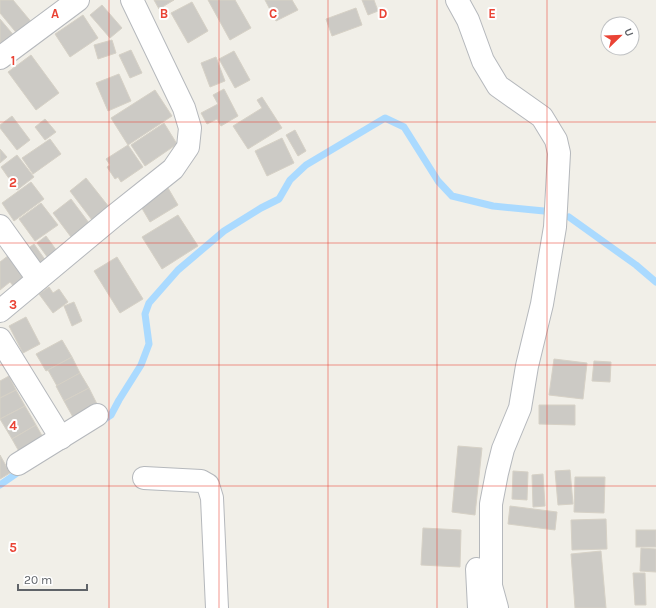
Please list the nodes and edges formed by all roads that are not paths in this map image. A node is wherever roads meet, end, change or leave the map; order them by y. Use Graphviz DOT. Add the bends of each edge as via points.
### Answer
graph roads {
  1 [pos="78,0"];
  2 [pos="132,0"];
  3 [pos="457,0"];
  4 [pos="0,58"];
  5 [pos="0,226"];
  6 [pos="38,279"];
  7 [pos="0,311"];
  8 [pos="0,339"];
  9 [pos="96,415"];
  10 [pos="61,438"];
  11 [pos="18,464"];
  12 [pos="144,478"];
  13 [pos="480,508"];
  14 [pos="217,608"];
  15 [pos="479,608"];
  16 [pos="497,608"];
  1 -- 4 [label="street"];
  2 -- 6 [label="street" via="184,108 190,128 188,147 173,169"];
  3 -- 16 [label="street" via="468,20 483,61 498,86 542,117 556,140 559,153 554,227 542,304 520,408 503,449 491,504 491,586"];
  5 -- 6 [label="street"];
  6 -- 7 [label="street"];
  8 -- 10 [label="street"];
  9 -- 10 [label="street"];
  10 -- 11 [label="street"];
  12 -- 14 [label="street" via="201,481 208,485 212,498"];
  13 -- 15 [label="street" via="476,548"];
}
